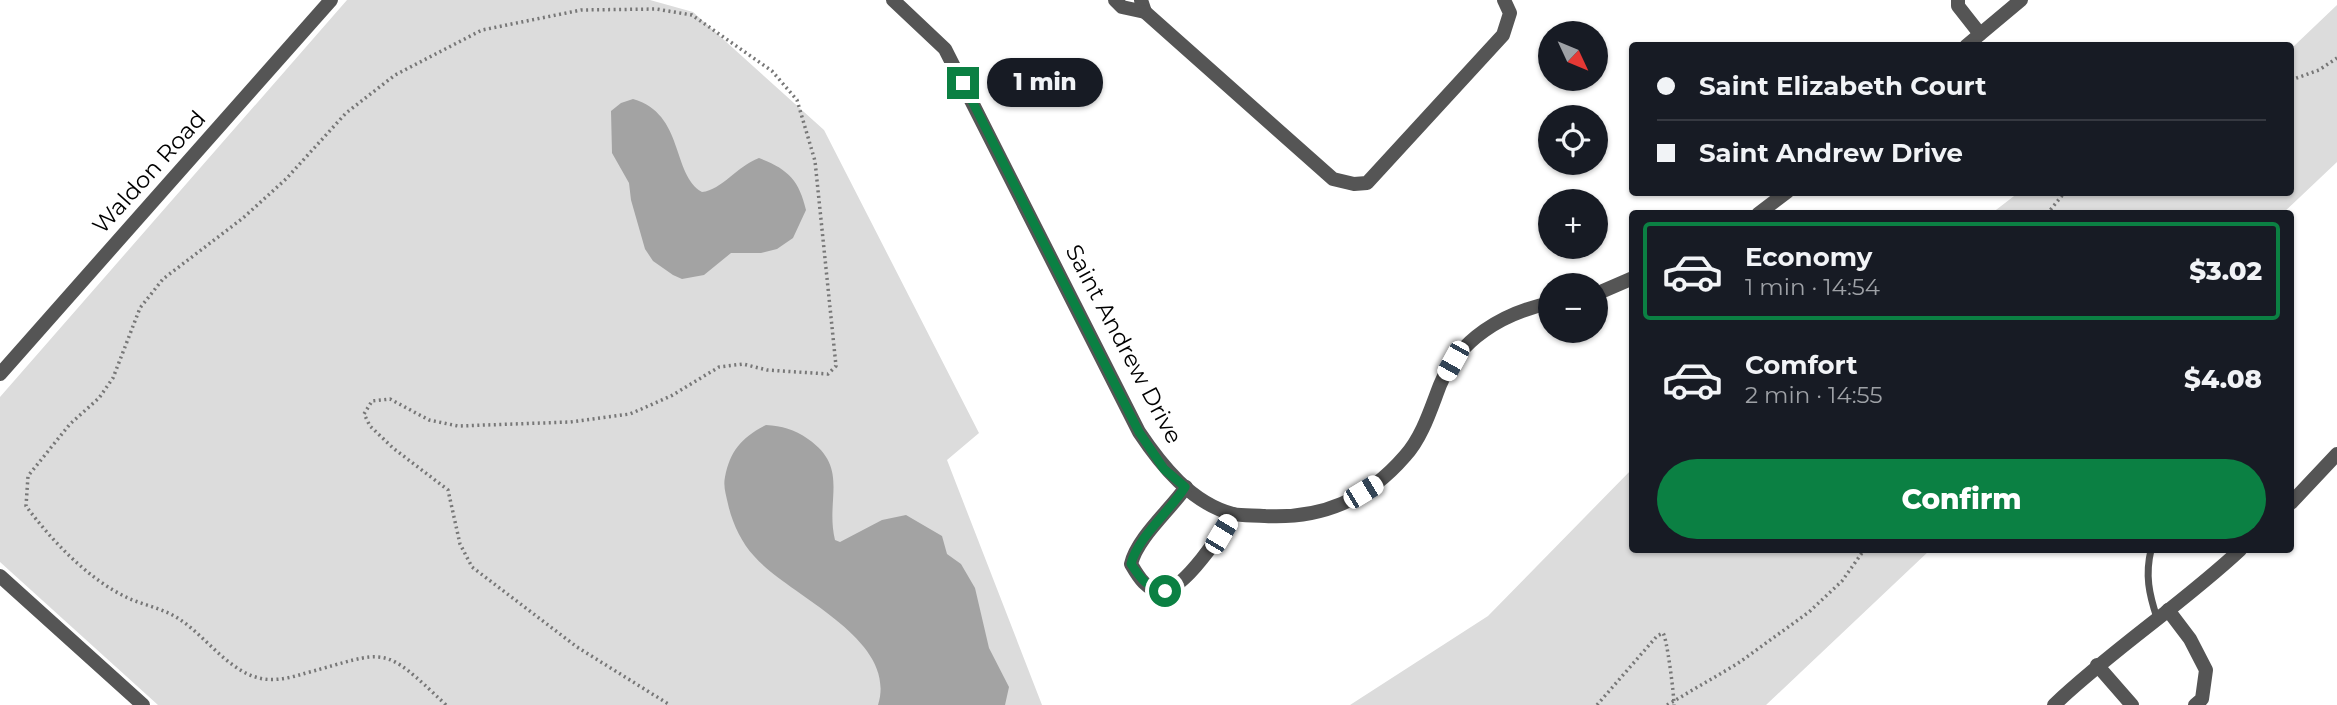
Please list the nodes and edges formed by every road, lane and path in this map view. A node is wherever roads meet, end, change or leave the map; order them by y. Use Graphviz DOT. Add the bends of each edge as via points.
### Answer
graph roads {
  1 [pos="331,0"];
  2 [pos="893,0"];
  3 [pos="1115,0"];
  4 [pos="1504,0"];
  5 [pos="1958,0"];
  6 [pos="2021,0"];
  7 [pos="1143,6"];
  8 [pos="1980,34"];
  9 [pos="1971,42"];
  10 [pos="2337,58"];
  11 [pos="2294,79"];
  12 [pos="1782,196"];
  13 [pos="2062,196"];
  14 [pos="1763,210"];
  15 [pos="2050,210"];
  16 [pos="1629,280"];
  17 [pos="1608,289"];
  18 [pos="1538,307"];
  19 [pos="0,374"];
  20 [pos="2337,454"];
  21 [pos="1185,487"];
  22 [pos="2294,500"];
  23 [pos="1233,514"];
  24 [pos="1862,553"];
  25 [pos="2150,553"];
  26 [pos="2236,553"];
  27 [pos="0,576"];
  28 [pos="2163,615"];
  29 [pos="2096,665"];
  30 [pos="1674,704"];
  31 [pos="143,705"];
  32 [pos="446,705"];
  33 [pos="670,705"];
  34 [pos="1597,705"];
  35 [pos="1667,705"];
  36 [pos="2054,705"];
  37 [pos="2132,705"];
  38 [pos="2195,705"];
  1 -- 19 [label="street, Waldon Road"];
  2 -- 21 [label="street, Saint Andrew Drive" via="944,49 1139,432 1164,469"];
  3 -- 7 [label="street" via="1122,7"];
  4 -- 7 [label="street" via="1510,13 1503,35 1367,183 1354,184 1333,179"];
  5 -- 8 [label="street"];
  6 -- 8 [label="street"];
  8 -- 9 [label="street"];
  10 -- 11 [label="path" via="2319,71"];
  12 -- 14 [label="street"];
  13 -- 15 [label="path"];
  16 -- 17 [label="street"];
  18 -- 23 [label="street, Saint Andrew Drive" via="1494,323 1453,361 1408,454 1380,482 1346,502 1298,517"];
  20 -- 22 [label="street"];
  21 -- 23 [label="street, Saint Andrew Drive"];
  21 -- 23 [label="street" via="1134,549 1131,564 1153,589 1165,591 1182,581"];
  24 -- 30 [label="path" via="1817,606"];
  25 -- 28 [label="lane" via="2148,590"];
  26 -- 28 [label="street"];
  27 -- 31 [label="street"];
  28 -- 29 [label="street"];
  28 -- 38 [label="street" via="2190,639 2206,670 2202,699"];
  29 -- 36 [label="street"];
  29 -- 37 [label="street"];
  30 -- 34 [label="path" via="1668,642 1663,633"];
  30 -- 35 [label="path"];
  32 -- 33 [label="path" via="396,661 382,655 359,656 287,679 263,679 235,665 183,621 128,598 80,563 26,506 28,476 113,378 140,308 163,279 243,218 346,113 395,75 481,30 581,10 656,9 692,15 772,71 797,100 815,161 836,366 828,374 743,364 719,367 671,396 606,419 458,426 429,420 390,399 372,401 364,414 393,448 448,490 460,544 472,567 577,647"];
}
